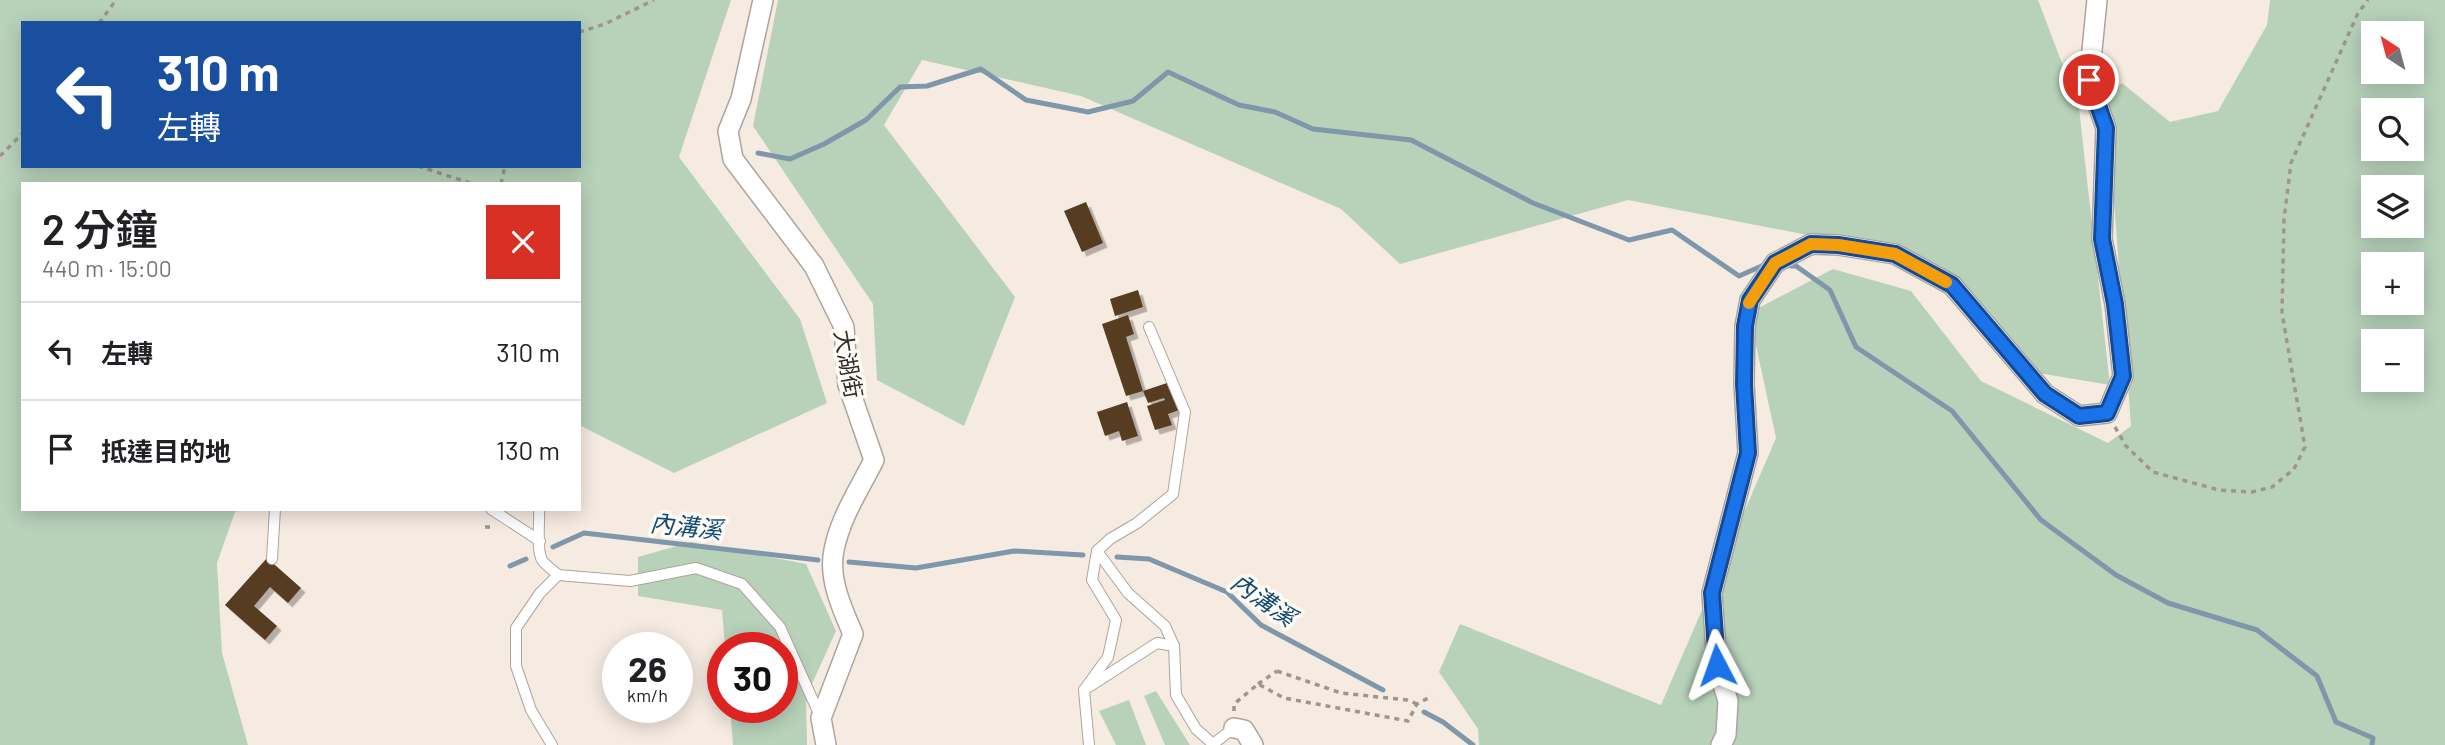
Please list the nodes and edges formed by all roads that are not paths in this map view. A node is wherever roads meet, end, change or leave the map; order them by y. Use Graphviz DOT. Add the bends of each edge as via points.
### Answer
graph roads {
  1 [pos="763,0"];
  2 [pos="2097,0"];
  3 [pos="1149,327"];
  4 [pos="275,511"];
  5 [pos="494,511"];
  6 [pos="539,511"];
  7 [pos="540,541"];
  8 [pos="1097,551"];
  9 [pos="272,559"];
  10 [pos="558,575"];
  11 [pos="1174,646"];
  12 [pos="1084,690"];
  13 [pos="821,719"];
  14 [pos="1234,728"];
  15 [pos="552,745"];
  16 [pos="826,745"];
  17 [pos="1089,745"];
  18 [pos="1253,745"];
  19 [pos="1721,745"];
  1 -- 13 [label="street, 大湖街" via="741,99 728,131 733,159 814,266 844,327 848,385 874,460 833,551 839,603 853,634"];
  2 -- 19 [label="street" via="2089,80 2106,128 2102,239 2123,376 2107,413 2079,416 2045,394 1952,285 1895,254 1811,244 1775,263 1750,300 1745,326 1748,453 1712,593 1717,665 1728,701"];
  3 -- 8 [label="lane" via="1185,412 1173,494"];
  4 -- 9 [label="lane"];
  5 -- 7 [label="lane"];
  6 -- 7 [label="lane"];
  7 -- 10 [label="lane" via="542,561"];
  8 -- 11 [label="lane" via="1128,593 1165,626"];
  8 -- 12 [label="lane" via="1092,580 1116,620 1108,657"];
  10 -- 13 [label="lane" via="630,581 696,568 742,584 780,627"];
  10 -- 15 [label="lane" via="516,628 516,666 531,710"];
  11 -- 12 [label="lane" via="1157,643"];
  11 -- 14 [label="lane" via="1176,695 1196,729 1213,744"];
  12 -- 17 [label="lane"];
  13 -- 16 [label="street"];
  14 -- 18 [label="street" via="1244,730"];
}
